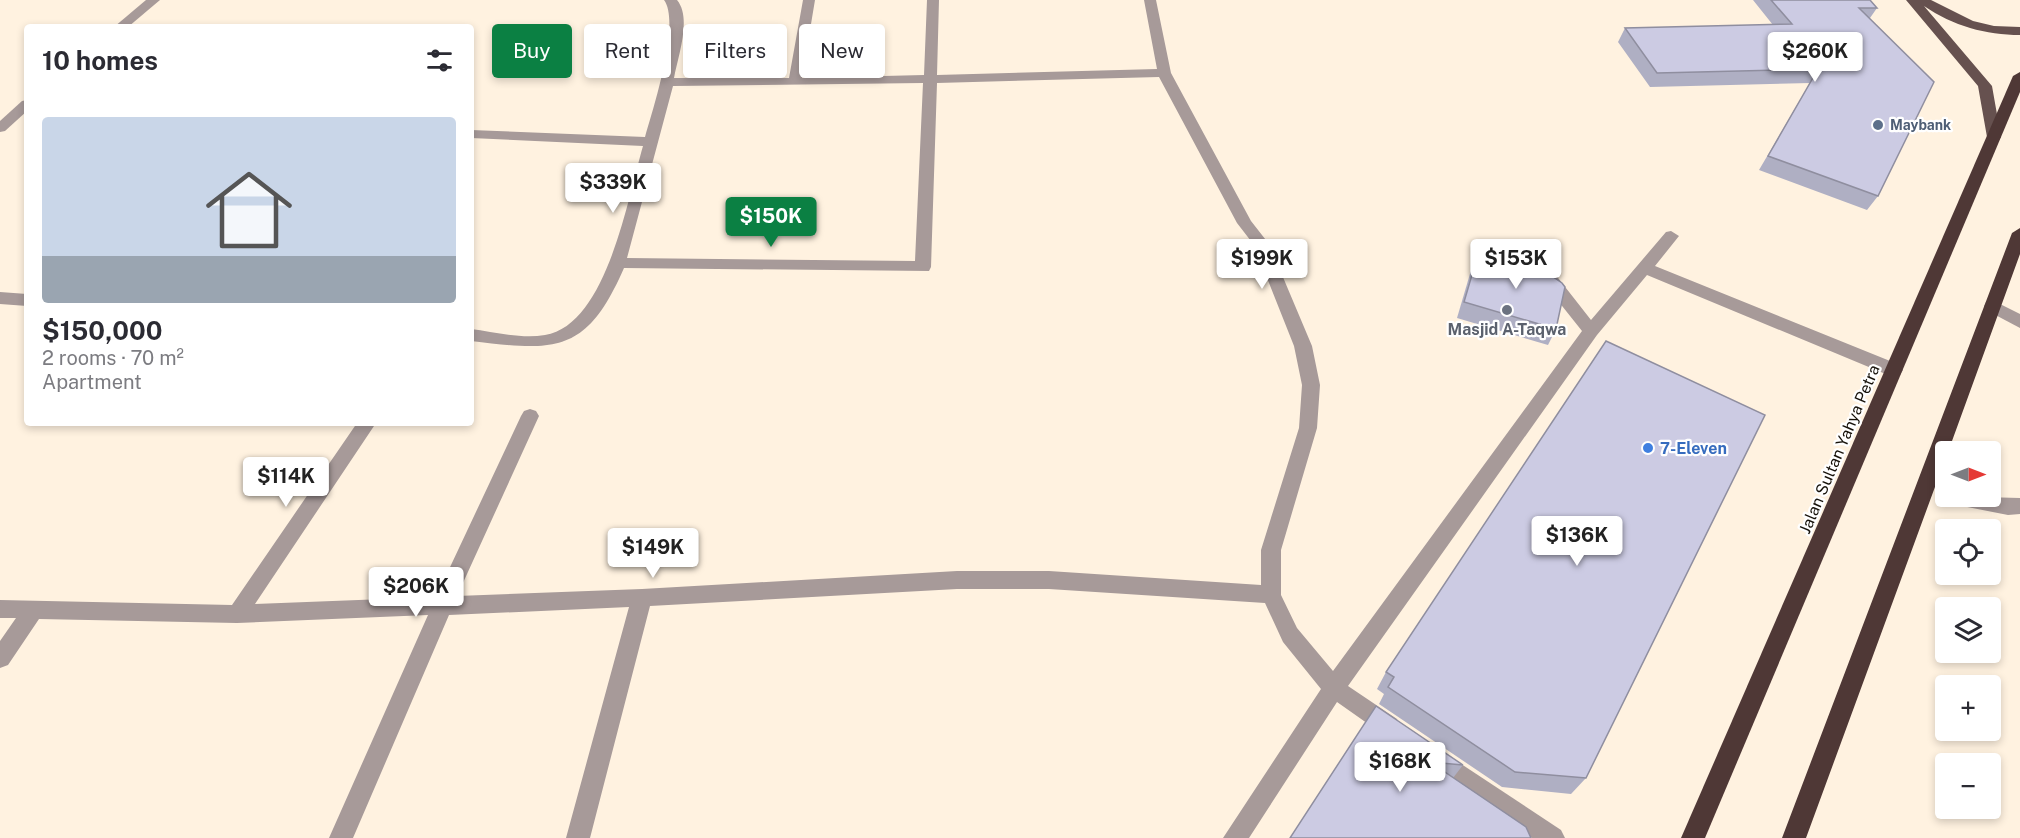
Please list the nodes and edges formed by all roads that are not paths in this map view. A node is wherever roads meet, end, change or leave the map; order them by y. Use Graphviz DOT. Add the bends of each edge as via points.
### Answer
graph roads {
  1 [pos="154,0"];
  2 [pos="670,0"];
  3 [pos="809,0"];
  4 [pos="933,0"];
  5 [pos="1150,0"];
  6 [pos="1912,0"];
  7 [pos="1923,0"];
  8 [pos="124,24"];
  9 [pos="2020,31"];
  10 [pos="1164,73"];
  11 [pos="2020,76"];
  12 [pos="931,78"];
  13 [pos="668,82"];
  14 [pos="795,82"];
  15 [pos="24,110"];
  16 [pos="0,128"];
  17 [pos="474,134"];
  18 [pos="1994,137"];
  19 [pos="650,142"];
  20 [pos="2020,233"];
  21 [pos="1671,236"];
  22 [pos="618,263"];
  23 [pos="1645,268"];
  24 [pos="1548,277"];
  25 [pos="0,298"];
  26 [pos="24,300"];
  27 [pos="1992,306"];
  28 [pos="2020,322"];
  29 [pos="1591,331"];
  30 [pos="474,335"];
  31 [pos="1894,370"];
  32 [pos="530,416"];
  33 [pos="365,426"];
  34 [pos="1924,491"];
  35 [pos="1935,493"];
  36 [pos="2001,506"];
  37 [pos="2020,506"];
  38 [pos="1271,595"];
  39 [pos="642,598"];
  40 [pos="442,607"];
  41 [pos="0,609"];
  42 [pos="33,611"];
  43 [pos="237,614"];
  44 [pos="0,658"];
  45 [pos="1334,688"];
  46 [pos="341,838"];
  47 [pos="578,838"];
  48 [pos="1235,838"];
  49 [pos="1553,838"];
  50 [pos="1693,838"];
  51 [pos="1794,838"];
  1 -- 8 [label="street"];
  2 -- 13 [label="street" via="675,6 676,23"];
  3 -- 14 [label="street"];
  4 -- 12 [label="street"];
  5 -- 10 [label="street"];
  6 -- 18 [label="main road" via="1985,86"];
  7 -- 9 [label="main road" via="1972,25"];
  10 -- 12 [label="street"];
  10 -- 38 [label="street" via="1245,222 1261,244 1304,346 1311,385 1308,428 1271,550"];
  11 -- 18 [label="highway, Jalan Sultan Yahya Petra"];
  12 -- 14 [label="street"];
  12 -- 22 [label="street" via="923,267"];
  13 -- 14 [label="street"];
  13 -- 19 [label="street"];
  15 -- 16 [label="street"];
  17 -- 19 [label="street"];
  18 -- 31 [label="highway, Jalan Sultan Yahya Petra"];
  19 -- 22 [label="street"];
  20 -- 27 [label="highway"];
  21 -- 23 [label="street"];
  22 -- 30 [label="street" via="608,287 573,331 545,341"];
  23 -- 29 [label="street"];
  23 -- 31 [label="street"];
  24 -- 29 [label="street"];
  25 -- 26 [label="street"];
  27 -- 28 [label="street"];
  27 -- 34 [label="highway"];
  29 -- 45 [label="street"];
  31 -- 50 [label="highway, Jalan Sultan Yahya Petra"];
  32 -- 40 [label="street"];
  33 -- 43 [label="street"];
  34 -- 35 [label="street"];
  34 -- 51 [label="highway"];
  36 -- 37 [label="street"];
  38 -- 39 [label="street" via="1049,580 957,580"];
  38 -- 45 [label="street" via="1290,635"];
  39 -- 40 [label="street"];
  39 -- 47 [label="street"];
  40 -- 43 [label="street"];
  40 -- 46 [label="street"];
  41 -- 42 [label="street"];
  42 -- 43 [label="street"];
  42 -- 44 [label="street"];
  45 -- 48 [label="street"];
  45 -- 49 [label="street"];
}
